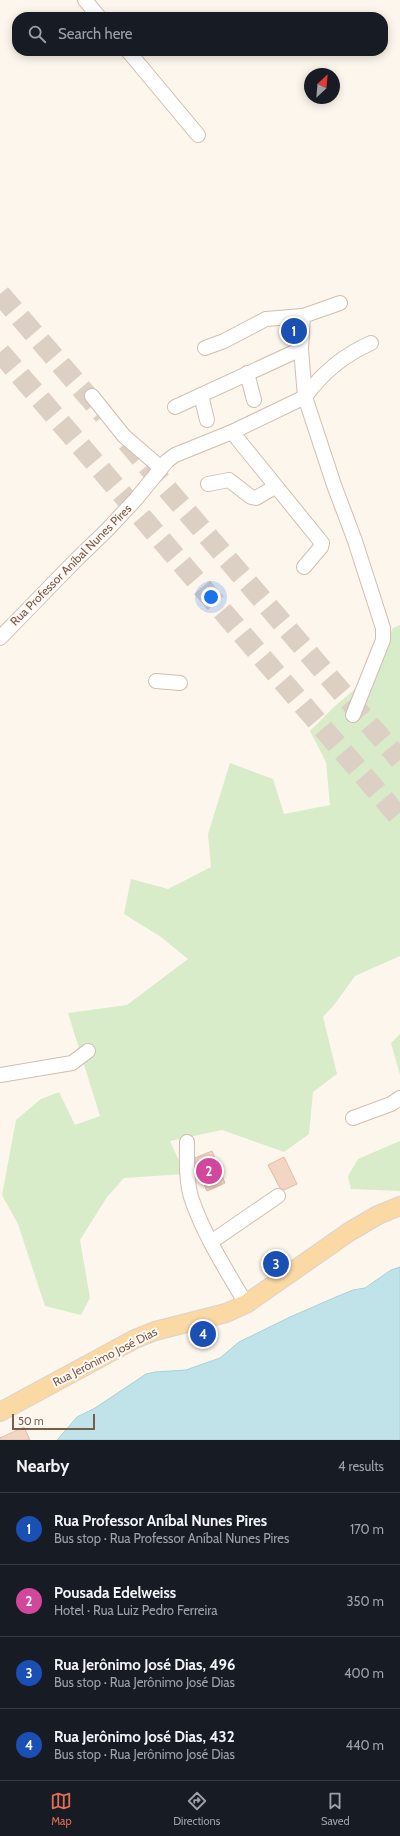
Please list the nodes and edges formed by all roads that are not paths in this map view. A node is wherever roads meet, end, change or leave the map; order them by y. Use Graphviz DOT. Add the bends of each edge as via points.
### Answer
graph roads {
  1 [pos="85,0"];
  2 [pos="95,12"];
  3 [pos="132,56"];
  4 [pos="198,134"];
  5 [pos="340,303"];
  6 [pos="303,316"];
  7 [pos="371,343"];
  8 [pos="205,348"];
  9 [pos="300,349"];
  10 [pos="247,373"];
  11 [pos="201,395"];
  12 [pos="92,396"];
  13 [pos="305,397"];
  14 [pos="254,400"];
  15 [pos="175,407"];
  16 [pos="207,420"];
  17 [pos="232,432"];
  18 [pos="161,468"];
  19 [pos="208,484"];
  20 [pos="275,487"];
  21 [pos="304,567"];
  22 [pos="0,638"];
  23 [pos="156,681"];
  24 [pos="180,683"];
  25 [pos="353,715"];
  26 [pos="88,1051"];
  27 [pos="0,1075"];
  28 [pos="400,1098"];
  29 [pos="353,1118"];
  30 [pos="187,1142"];
  31 [pos="278,1196"];
  32 [pos="400,1206"];
  33 [pos="211,1242"];
  34 [pos="246,1304"];
  35 [pos="0,1412"];
  1 -- 2 [label="street"];
  3 -- 4 [label="street"];
  5 -- 6 [label="street"];
  6 -- 8 [label="street" via="266,319"];
  6 -- 9 [label="street"];
  7 -- 13 [label="street" via="328,369"];
  9 -- 10 [label="street"];
  9 -- 13 [label="street"];
  10 -- 11 [label="street"];
  10 -- 14 [label="street"];
  11 -- 15 [label="street"];
  11 -- 16 [label="street"];
  12 -- 18 [label="street" via="124,436"];
  13 -- 17 [label="street, Rua Professor Aníbal Nunes Pires"];
  13 -- 25 [label="street" via="383,628 383,640"];
  17 -- 18 [label="street, Rua Professor Aníbal Nunes Pires" via="175,455"];
  17 -- 20 [label="street"];
  18 -- 22 [label="street, Rua Professor Aníbal Nunes Pires" via="120,516"];
  19 -- 20 [label="street" via="229,480 256,498"];
  20 -- 21 [label="street" via="322,544"];
  23 -- 24 [label="street"];
  26 -- 27 [label="street" via="72,1063"];
  28 -- 29 [label="street" via="392,1104"];
  30 -- 33 [label="street" via="191,1197"];
  31 -- 33 [label="street"];
  32 -- 34 [label="main road, Rua Jerônimo José Dias" via="349,1232"];
  33 -- 34 [label="street"];
  34 -- 35 [label="main road, Rua Jerônimo José Dias" via="226,1313 155,1331 135,1339"];
}
